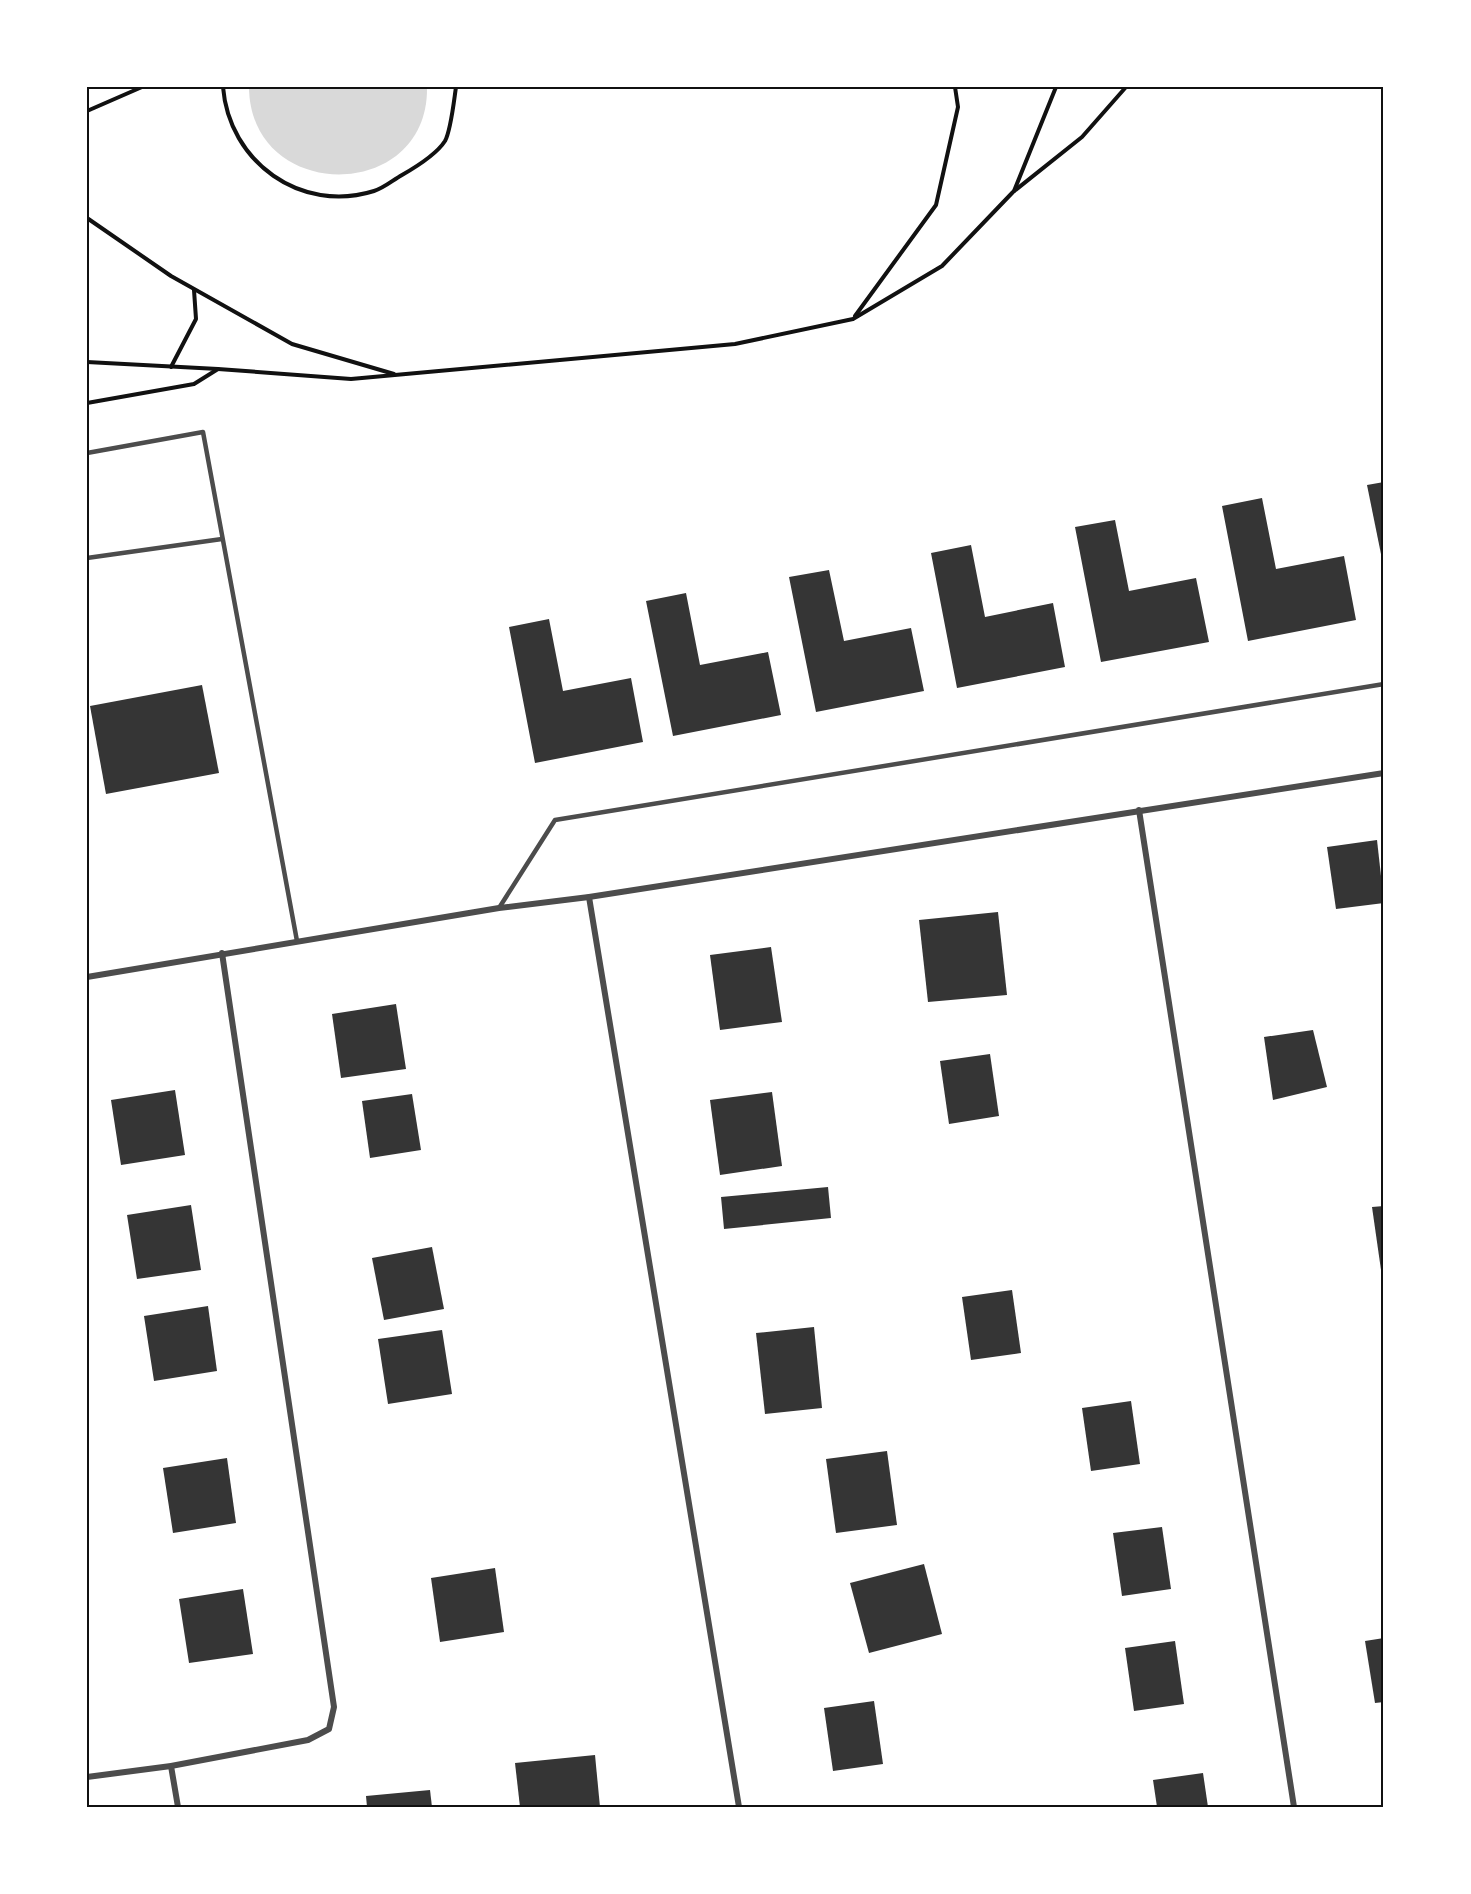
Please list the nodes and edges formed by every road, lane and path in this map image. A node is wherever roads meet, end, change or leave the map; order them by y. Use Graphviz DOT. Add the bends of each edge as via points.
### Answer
graph roads {
  1 [pos="142,87"];
  2 [pos="223,87"];
  3 [pos="456,87"];
  4 [pos="955,87"];
  5 [pos="1056,87"];
  6 [pos="1126,87"];
  7 [pos="87,111"];
  8 [pos="1013,192"];
  9 [pos="87,218"];
  10 [pos="194,290"];
  11 [pos="853,319"];
  12 [pos="87,363"];
  13 [pos="171,367"];
  14 [pos="218,369"];
  15 [pos="396,375"];
  16 [pos="87,403"];
  17 [pos="87,453"];
  18 [pos="222,539"];
  19 [pos="87,558"];
  20 [pos="1384,684"];
  21 [pos="1384,773"];
  22 [pos="1139,810"];
  23 [pos="589,897"];
  24 [pos="499,908"];
  25 [pos="297,941"];
  26 [pos="222,953"];
  27 [pos="87,977"];
  28 [pos="171,1766"];
  29 [pos="87,1777"];
  30 [pos="178,1807"];
  31 [pos="739,1807"];
  32 [pos="1294,1807"];
  1 -- 7 [label="path"];
  2 -- 3 [label="path" via="236,133 255,162 281,183 307,194 339,196 375,191 417,167 445,140"];
  4 -- 11 [label="path" via="958,107 936,205"];
  5 -- 8 [label="path"];
  6 -- 8 [label="path" via="1082,137"];
  8 -- 11 [label="path" via="942,266"];
  9 -- 10 [label="path"];
  10 -- 13 [label="path" via="196,319"];
  10 -- 15 [label="path" via="292,344"];
  11 -- 15 [label="path" via="735,344"];
  12 -- 13 [label="path"];
  13 -- 14 [label="path"];
  14 -- 15 [label="path" via="351,379"];
  14 -- 16 [label="path" via="194,384"];
  17 -- 18 [label="lane" via="203,432"];
  18 -- 19 [label="lane"];
  18 -- 25 [label="lane"];
  20 -- 24 [label="lane" via="555,820"];
  21 -- 22 [label="street"];
  22 -- 23 [label="street"];
  22 -- 32 [label="street"];
  23 -- 24 [label="street"];
  23 -- 31 [label="street"];
  24 -- 25 [label="street"];
  25 -- 26 [label="street"];
  26 -- 27 [label="street"];
  26 -- 28 [label="street" via="334,1707 329,1728 308,1740"];
  28 -- 29 [label="street"];
  28 -- 30 [label="street"];
}
